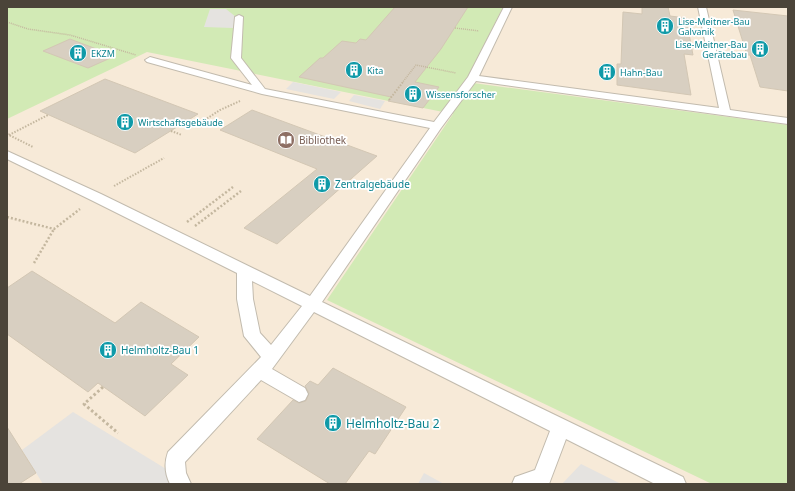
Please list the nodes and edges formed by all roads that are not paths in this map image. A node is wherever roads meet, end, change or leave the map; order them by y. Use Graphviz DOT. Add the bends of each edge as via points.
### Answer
graph roads {
  1 [pos="508,7"];
  2 [pos="702,7"];
  3 [pos="239,17"];
  4 [pos="150,60"];
  5 [pos="474,77"];
  6 [pos="262,90"];
  7 [pos="725,112"];
  8 [pos="788,121"];
  9 [pos="437,126"];
  10 [pos="7,155"];
  11 [pos="244,270"];
  12 [pos="312,304"];
  13 [pos="272,357"];
  14 [pos="259,370"];
  15 [pos="299,394"];
  16 [pos="561,427"];
  17 [pos="181,484"];
  18 [pos="522,484"];
  19 [pos="676,484"];
  1 -- 5 [label="lane"];
  2 -- 7 [label="lane"];
  3 -- 6 [label="lane" via="236,58"];
  4 -- 6 [label="lane"];
  5 -- 7 [label="lane"];
  5 -- 9 [label="lane"];
  6 -- 9 [label="lane"];
  7 -- 8 [label="lane"];
  9 -- 12 [label="lane"];
  10 -- 11 [label="lane"];
  11 -- 12 [label="lane"];
  11 -- 13 [label="lane" via="245,299 252,336"];
  12 -- 13 [label="lane"];
  12 -- 16 [label="lane"];
  13 -- 14 [label="lane"];
  14 -- 15 [label="lane"];
  14 -- 17 [label="lane" via="175,459 176,476"];
  16 -- 18 [label="lane" via="542,477"];
  16 -- 19 [label="lane"];
}
